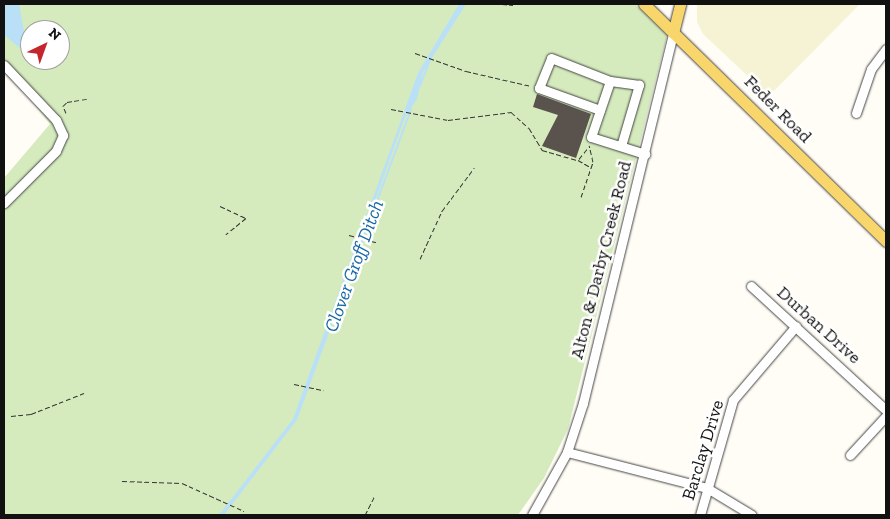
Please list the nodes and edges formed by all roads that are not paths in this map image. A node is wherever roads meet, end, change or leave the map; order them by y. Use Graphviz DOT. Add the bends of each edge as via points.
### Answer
graph roads {
  1 [pos="644,4"];
  2 [pos="680,4"];
  3 [pos="673,33"];
  4 [pos="886,49"];
  5 [pos="4,65"];
  6 [pos="610,81"];
  7 [pos="600,110"];
  8 [pos="856,113"];
  9 [pos="621,146"];
  10 [pos="645,154"];
  11 [pos="4,203"];
  12 [pos="886,241"];
  13 [pos="751,286"];
  14 [pos="796,326"];
  15 [pos="886,410"];
  16 [pos="886,416"];
  17 [pos="567,452"];
  18 [pos="850,455"];
  19 [pos="707,488"];
  20 [pos="532,515"];
  21 [pos="700,515"];
  22 [pos="752,515"];
  1 -- 3 [label="main road, Feder Road"];
  2 -- 3 [label="main road, Alton & Darby Creek Road"];
  3 -- 10 [label="street, Alton & Darby Creek Road"];
  3 -- 12 [label="main road, Feder Road"];
  4 -- 8 [label="street" via="871,69"];
  5 -- 11 [label="street" via="56,120 62,135 56,151"];
  6 -- 7 [label="street"];
  6 -- 7 [label="street" via="551,58 539,88"];
  6 -- 9 [label="street" via="639,85"];
  7 -- 9 [label="street" via="591,137"];
  9 -- 10 [label="street"];
  10 -- 17 [label="street, Alton & Darby Creek Road"];
  13 -- 14 [label="street, Durban Drive"];
  14 -- 15 [label="street, Durban Drive"];
  14 -- 19 [label="street, Barclay Drive" via="733,400"];
  16 -- 18 [label="street"];
  17 -- 19 [label="street"];
  17 -- 20 [label="street, Alton & Darby Creek Road"];
  19 -- 21 [label="street, Barclay Drive"];
  19 -- 22 [label="street"];
}
